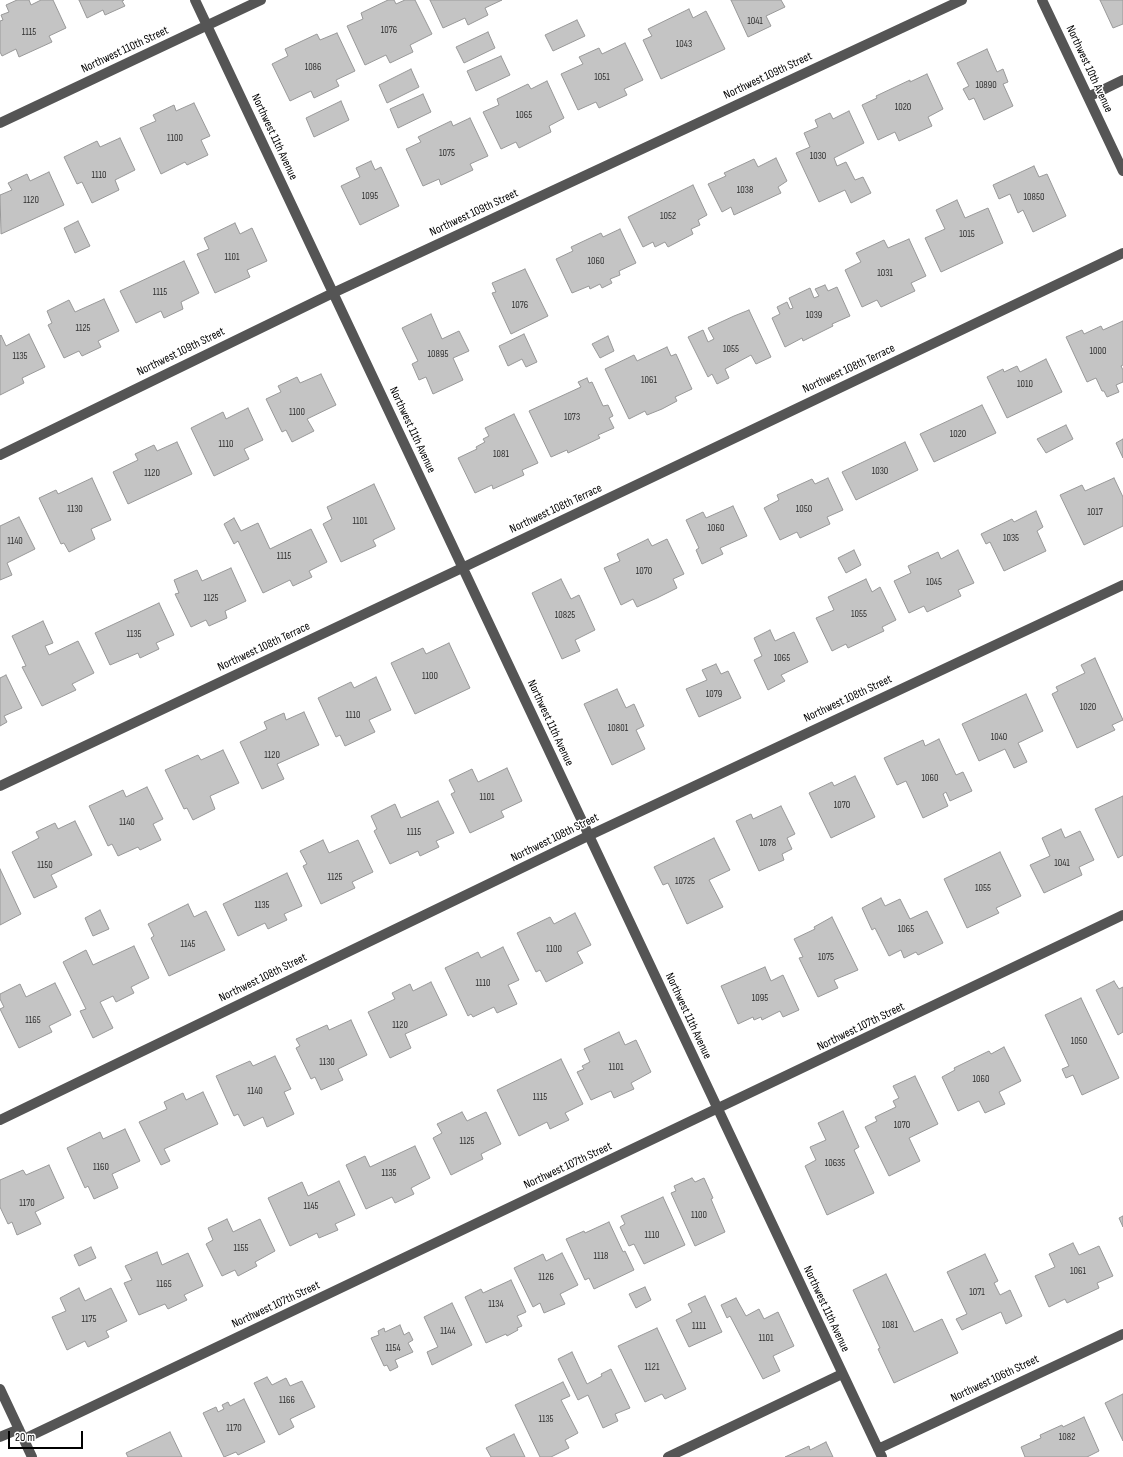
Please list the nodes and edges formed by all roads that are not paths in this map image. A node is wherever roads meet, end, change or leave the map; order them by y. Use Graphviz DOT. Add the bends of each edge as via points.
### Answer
graph roads {
  1 [pos="195,0"];
  2 [pos="261,0"];
  3 [pos="962,0"];
  4 [pos="1042,0"];
  5 [pos="207,26"];
  6 [pos="1123,80"];
  7 [pos="1088,97"];
  8 [pos="0,123"];
  9 [pos="1123,171"];
  10 [pos="1123,253"];
  11 [pos="333,293"];
  12 [pos="0,455"];
  13 [pos="462,568"];
  14 [pos="1123,584"];
  15 [pos="0,786"];
  16 [pos="588,836"];
  17 [pos="1123,915"];
  18 [pos="718,1109"];
  19 [pos="0,1120"];
  20 [pos="1123,1334"];
  21 [pos="842,1374"];
  22 [pos="0,1389"];
  23 [pos="19,1428"];
  24 [pos="0,1437"];
  25 [pos="24,1440"];
  26 [pos="880,1453"];
  27 [pos="32,1457"];
  28 [pos="668,1457"];
  1 -- 5 [label="street, Northwest 11th Avenue"];
  2 -- 5 [label="street, Northwest 110th Street"];
  3 -- 11 [label="street, Northwest 109th Street"];
  4 -- 7 [label="street, Northwest 10th Avenue"];
  5 -- 8 [label="street, Northwest 110th Street"];
  5 -- 11 [label="street, Northwest 11th Avenue"];
  6 -- 7 [label="street"];
  7 -- 9 [label="street, Northwest 10th Avenue"];
  10 -- 13 [label="street, Northwest 108th Terrace"];
  11 -- 12 [label="street, Northwest 109th Street"];
  11 -- 13 [label="street, Northwest 11th Avenue"];
  13 -- 15 [label="street, Northwest 108th Terrace"];
  13 -- 16 [label="street, Northwest 11th Avenue"];
  14 -- 16 [label="street, Northwest 108th Street"];
  16 -- 18 [label="street, Northwest 11th Avenue"];
  16 -- 19 [label="street, Northwest 108th Street"];
  17 -- 18 [label="street, Northwest 107th Street"];
  18 -- 21 [label="street, Northwest 11th Avenue"];
  18 -- 25 [label="street, Northwest 107th Street"];
  20 -- 26 [label="street, Northwest 106th Street"];
  21 -- 26 [label="street, Northwest 11th Avenue"];
  21 -- 28 [label="street"];
  22 -- 23 [label="street"];
  23 -- 24 [label="street"];
  23 -- 25 [label="street"];
  25 -- 27 [label="street"];
}
